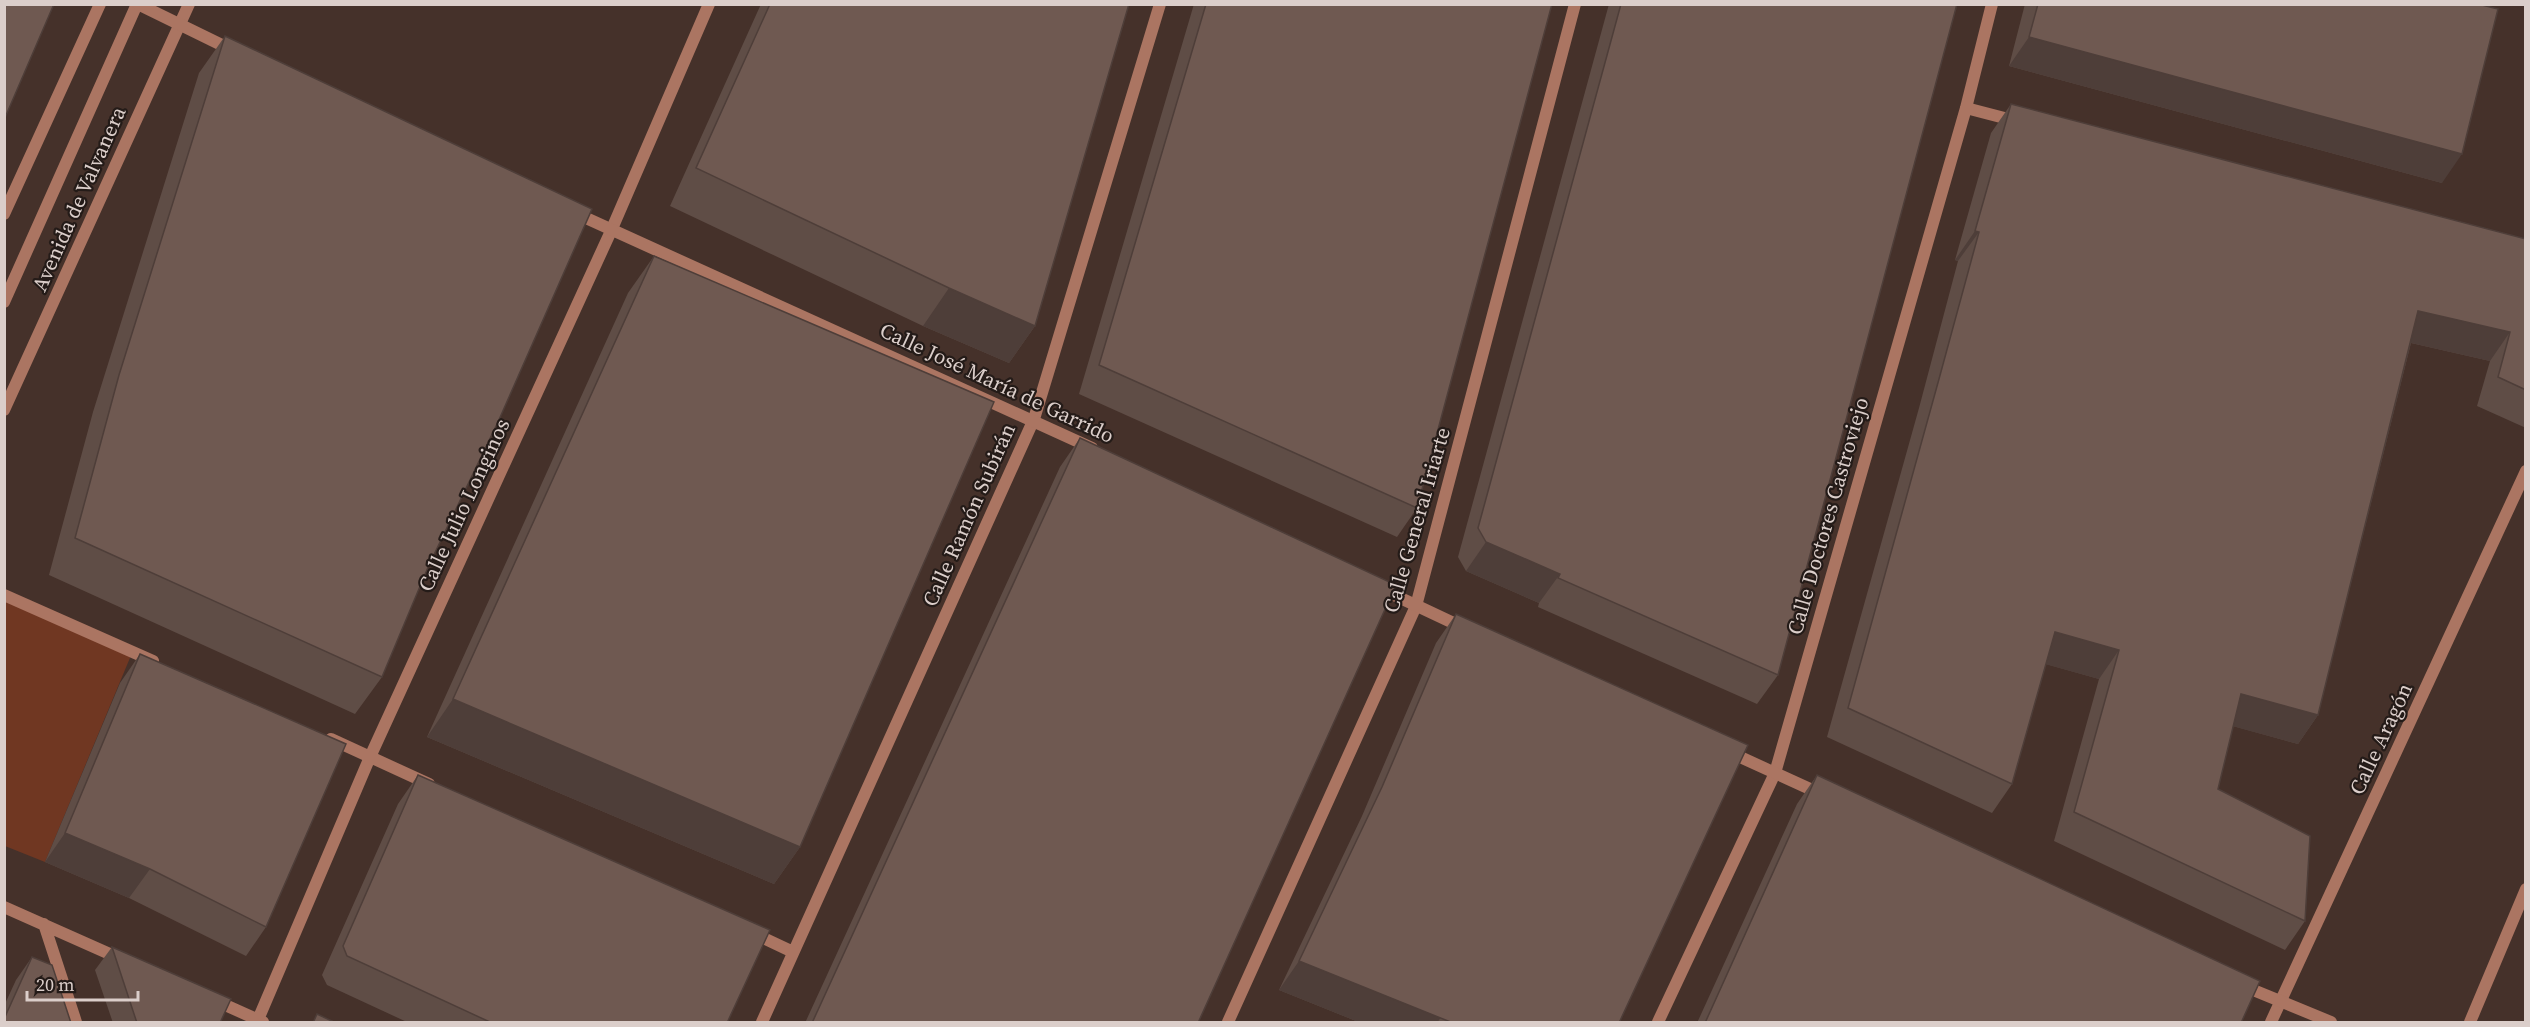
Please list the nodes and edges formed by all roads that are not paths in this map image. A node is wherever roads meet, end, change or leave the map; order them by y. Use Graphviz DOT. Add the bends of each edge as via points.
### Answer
graph roads {
  1 [pos="100,4"];
  2 [pos="138,4"];
  3 [pos="189,4"];
  4 [pos="709,4"];
  5 [pos="1160,4"];
  6 [pos="1575,4"];
  7 [pos="1992,4"];
  8 [pos="179,25"];
  9 [pos="243,55"];
  10 [pos="1966,108"];
  11 [pos="2026,124"];
  12 [pos="560,206"];
  13 [pos="4,214"];
  14 [pos="611,231"];
  15 [pos="4,302"];
  16 [pos="4,410"];
  17 [pos="1034,419"];
  18 [pos="1108,456"];
  19 [pos="2526,471"];
  20 [pos="1362,580"];
  21 [pos="4,595"];
  22 [pos="1416,606"];
  23 [pos="1471,632"];
  24 [pos="166,666"];
  25 [pos="316,733"];
  26 [pos="1719,747"];
  27 [pos="370,757"];
  28 [pos="1775,773"];
  29 [pos="446,792"];
  30 [pos="1831,799"];
  31 [pos="2526,889"];
  32 [pos="4,907"];
  33 [pos="44,924"];
  34 [pos="739,927"];
  35 [pos="793,952"];
  36 [pos="129,962"];
  37 [pos="2227,978"];
  38 [pos="205,996"];
  39 [pos="2280,1003"];
  40 [pos="260,1022"];
  41 [pos="76,1023"];
  42 [pos="762,1023"];
  43 [pos="1228,1023"];
  44 [pos="1658,1023"];
  45 [pos="2271,1023"];
  46 [pos="2331,1023"];
  47 [pos="2470,1023"];
  1 -- 13 [label="street"];
  2 -- 8 [label="street"];
  2 -- 15 [label="street, Avenida de Valvanera"];
  3 -- 8 [label="street, Avenida de Valvanera"];
  4 -- 14 [label="street, Calle Julio Longinos"];
  5 -- 17 [label="street, Calle Ramón Subirán"];
  6 -- 22 [label="street, Calle General Iriarte"];
  7 -- 10 [label="street, Calle Doctores Castroviejo"];
  8 -- 9 [label="street"];
  8 -- 16 [label="street, Avenida de Valvanera"];
  10 -- 11 [label="street"];
  10 -- 28 [label="street, Calle Doctores Castroviejo"];
  12 -- 14 [label="street, Calle José María de Garrido"];
  14 -- 17 [label="street, Calle José María de Garrido"];
  14 -- 27 [label="street, Calle Julio Longinos"];
  17 -- 18 [label="street, Calle José María de Garrido"];
  17 -- 35 [label="street, Calle Ramón Subirán"];
  19 -- 39 [label="street, Calle Aragón"];
  20 -- 22 [label="street"];
  21 -- 24 [label="street"];
  22 -- 23 [label="street"];
  22 -- 43 [label="street, Calle General Iriarte"];
  25 -- 27 [label="street"];
  26 -- 28 [label="street"];
  27 -- 29 [label="street"];
  27 -- 40 [label="street, Calle Julio Longinos"];
  28 -- 30 [label="street"];
  28 -- 44 [label="street, Calle Doctores Castroviejo"];
  31 -- 47 [label="street"];
  32 -- 33 [label="street"];
  33 -- 36 [label="street"];
  33 -- 41 [label="street"];
  34 -- 35 [label="street"];
  35 -- 42 [label="street, Calle Ramón Subirán"];
  37 -- 39 [label="street"];
  38 -- 40 [label="street"];
  39 -- 45 [label="street, Calle Aragón"];
  39 -- 46 [label="street"];
}
